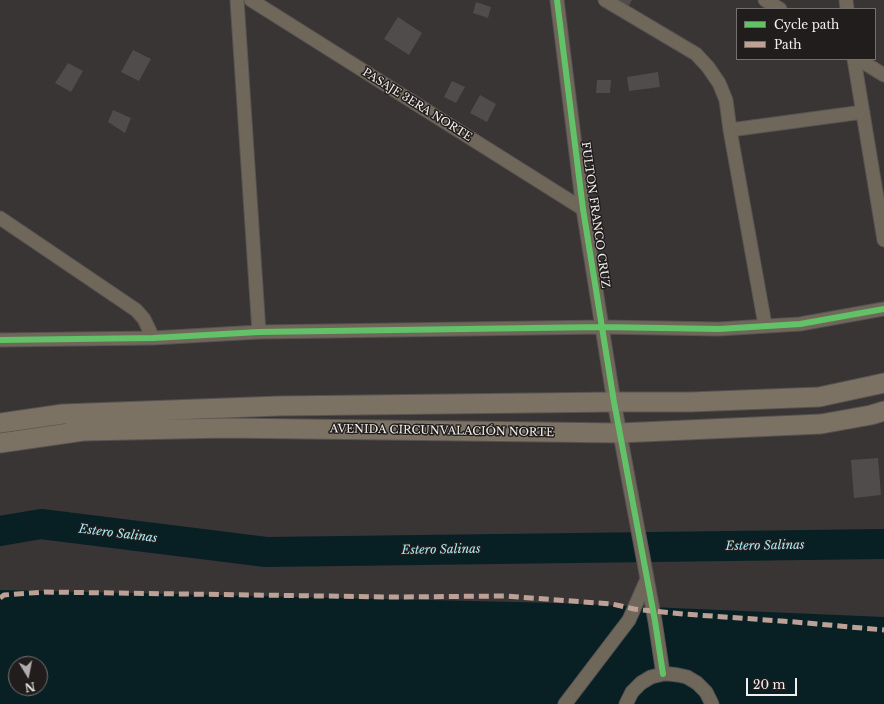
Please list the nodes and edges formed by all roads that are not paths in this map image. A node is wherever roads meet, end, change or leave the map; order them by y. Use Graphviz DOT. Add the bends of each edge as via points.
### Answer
graph roads {
  1 [pos="237,0"];
  2 [pos="251,0"];
  3 [pos="557,0"];
  4 [pos="605,0"];
  5 [pos="766,0"];
  6 [pos="778,8"];
  7 [pos="854,60"];
  8 [pos="860,60"];
  9 [pos="884,75"];
  10 [pos="863,112"];
  11 [pos="730,130"];
  12 [pos="582,209"];
  13 [pos="0,218"];
  14 [pos="884,240"];
  15 [pos="884,309"];
  16 [pos="765,325"];
  17 [pos="602,327"];
  18 [pos="259,332"];
  19 [pos="153,338"];
  20 [pos="0,340"];
  21 [pos="884,383"];
  22 [pos="614,402"];
  23 [pos="156,410"];
  24 [pos="880,415"];
  25 [pos="0,423"];
  26 [pos="156,430"];
  27 [pos="620,433"];
  28 [pos="0,443"];
  29 [pos="647,579"];
  30 [pos="663,674"];
  31 [pos="565,704"];
  32 [pos="626,704"];
  33 [pos="712,704"];
  1 -- 18 [label="street"];
  2 -- 12 [label="street, PASAJE 3ERA NORTE"];
  3 -- 12 [label="street, FULTON FRANCO CRUZ"];
  4 -- 11 [label="street" via="696,54 719,83 726,100"];
  5 -- 6 [label="street"];
  7 -- 10 [label="street"];
  8 -- 9 [label="street"];
  10 -- 11 [label="street"];
  10 -- 14 [label="street"];
  11 -- 16 [label="street"];
  12 -- 17 [label="street, FULTON FRANCO CRUZ"];
  13 -- 19 [label="street" via="136,310"];
  15 -- 16 [label="street" via="800,324"];
  16 -- 17 [label="street" via="719,329"];
  17 -- 18 [label="street"];
  17 -- 22 [label="street, FULTON FRANCO CRUZ"];
  18 -- 19 [label="street"];
  19 -- 20 [label="street"];
  21 -- 22 [label="main road" via="819,397"];
  22 -- 23 [label="main road"];
  22 -- 27 [label="street, FULTON FRANCO CRUZ"];
  23 -- 25 [label="main road" via="63,414"];
  23 -- 26 [label="main road"];
  24 -- 27 [label="main road, AVENIDA CIRCUNVALACIÓN NORTE" via="821,424"];
  26 -- 27 [label="main road, AVENIDA CIRCUNVALACIÓN NORTE" via="225,428"];
  26 -- 28 [label="main road, AVENIDA CIRCUNVALACIÓN NORTE" via="83,430"];
  27 -- 29 [label="street, FULTON FRANCO CRUZ"];
  29 -- 30 [label="street, FULTON FRANCO CRUZ"];
  29 -- 31 [label="street" via="629,620"];
  30 -- 32 [label="street" via="641,683 632,692"];
  30 -- 33 [label="street" via="678,674 697,683 706,692"];
}
